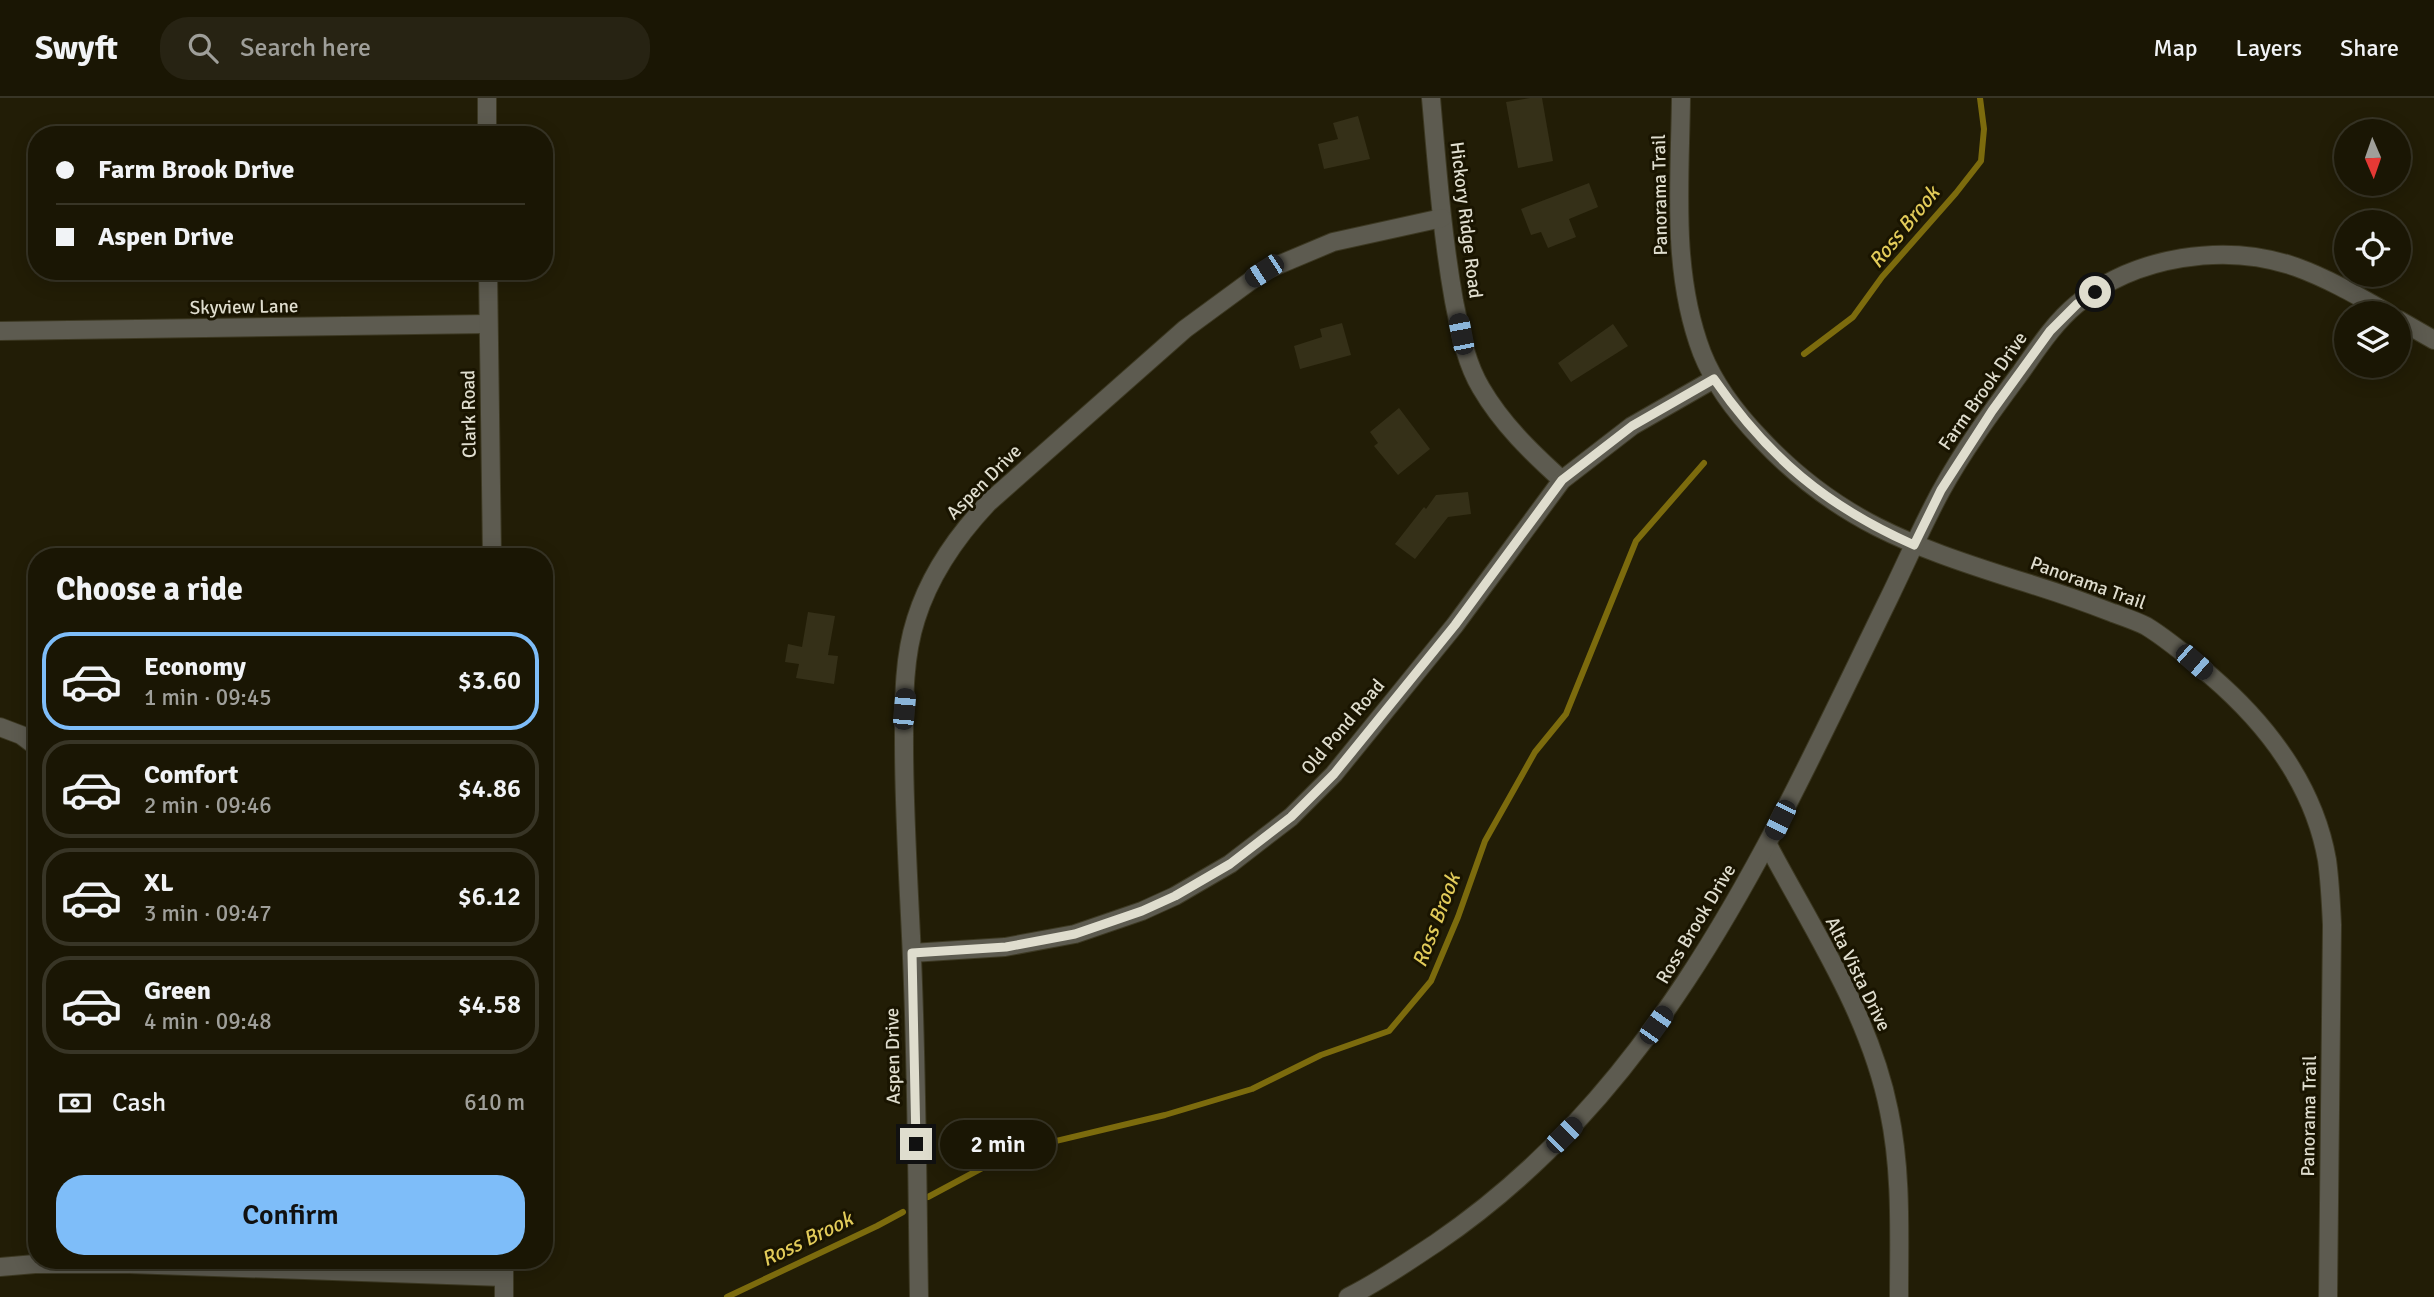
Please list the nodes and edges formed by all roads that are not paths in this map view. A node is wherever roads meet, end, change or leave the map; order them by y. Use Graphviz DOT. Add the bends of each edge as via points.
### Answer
graph roads {
  1 [pos="487,98"];
  2 [pos="1431,98"];
  3 [pos="1681,98"];
  4 [pos="487,126"];
  5 [pos="1442,218"];
  6 [pos="488,280"];
  7 [pos="2367,301"];
  8 [pos="488,324"];
  9 [pos="2411,327"];
  10 [pos="0,331"];
  11 [pos="2434,340"];
  12 [pos="1714,379"];
  13 [pos="1562,480"];
  14 [pos="1914,545"];
  15 [pos="492,548"];
  16 [pos="0,727"];
  17 [pos="28,740"];
  18 [pos="1768,845"];
  19 [pos="912,953"];
  20 [pos="28,1265"];
  21 [pos="0,1267"];
  22 [pos="504,1269"];
  23 [pos="504,1297"];
  24 [pos="919,1297"];
  25 [pos="1348,1297"];
  26 [pos="1899,1297"];
  27 [pos="2328,1297"];
  1 -- 4 [label="street"];
  2 -- 5 [label="street, Hickory Ridge Road"];
  3 -- 12 [label="street, Panorama Trail" via="1680,247 1687,302"];
  5 -- 13 [label="street, Hickory Ridge Road" via="1461,334 1480,386 1520,442"];
  5 -- 19 [label="street, Aspen Drive" via="1333,242 1243,284 1185,329 968,524 940,563 916,619 908,652 904,780"];
  6 -- 8 [label="street, Clark Road"];
  7 -- 14 [label="street, Farm Brook Drive" via="2291,265 2251,257 2188,256 2113,281 2077,304 2050,331 1992,411"];
  8 -- 10 [label="street, Skyview Lane"];
  8 -- 15 [label="street, Clark Road"];
  9 -- 11 [label="street"];
  12 -- 13 [label="street, Old Pond Road" via="1632,426"];
  12 -- 14 [label="street, Panorama Trail" via="1751,428 1802,479 1851,514"];
  13 -- 19 [label="street, Old Pond Road" via="1455,625 1342,763 1262,841 1175,896 1108,924 1006,947"];
  14 -- 18 [label="street, Ross Brook Drive"];
  14 -- 27 [label="street, Panorama Trail" via="2145,626 2230,693 2291,766 2313,811 2330,887"];
  16 -- 17 [label="street"];
  18 -- 25 [label="street, Ross Brook Drive" via="1681,989 1591,1108 1512,1185 1460,1227"];
  18 -- 26 [label="street, Alta Vista Drive" via="1857,1012 1879,1070 1898,1169"];
  19 -- 24 [label="street, Aspen Drive"];
  20 -- 21 [label="street"];
  22 -- 23 [label="street"];
}
